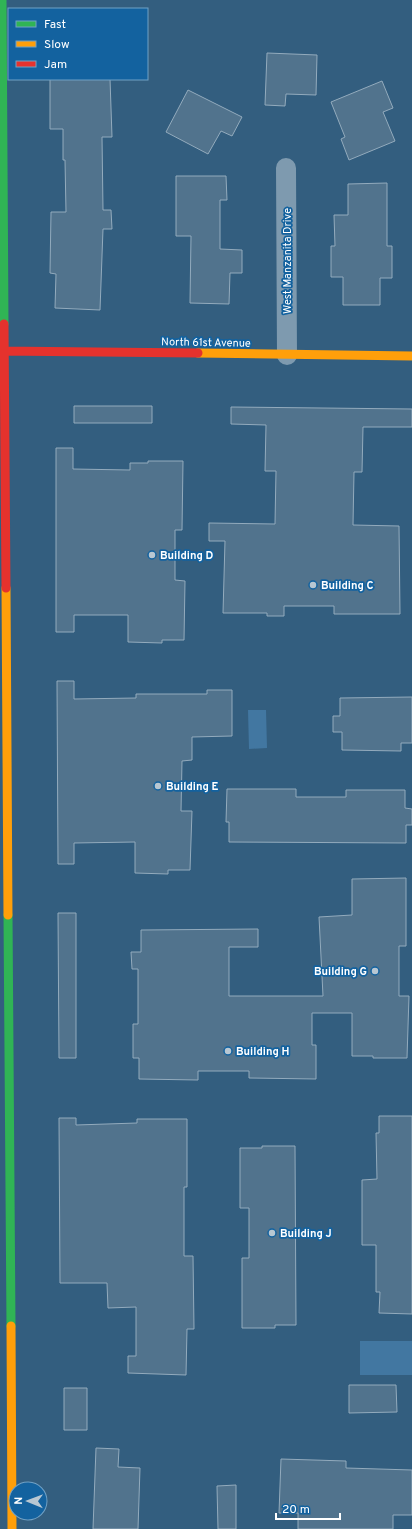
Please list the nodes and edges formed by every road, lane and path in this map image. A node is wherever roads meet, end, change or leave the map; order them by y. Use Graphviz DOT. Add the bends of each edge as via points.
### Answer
graph roads {
  1 [pos="2,0"];
  2 [pos="286,168"];
  3 [pos="2,351"];
  4 [pos="287,355"];
  5 [pos="412,356"];
  6 [pos="4,670"];
  7 [pos="12,1529"];
  1 -- 3 [label="street"];
  2 -- 4 [label="street, West Manzanita Drive"];
  3 -- 4 [label="street, North 61st Avenue"];
  3 -- 6 [label="street"];
  4 -- 5 [label="street, North 61st Avenue"];
  6 -- 7 [label="street"];
}
